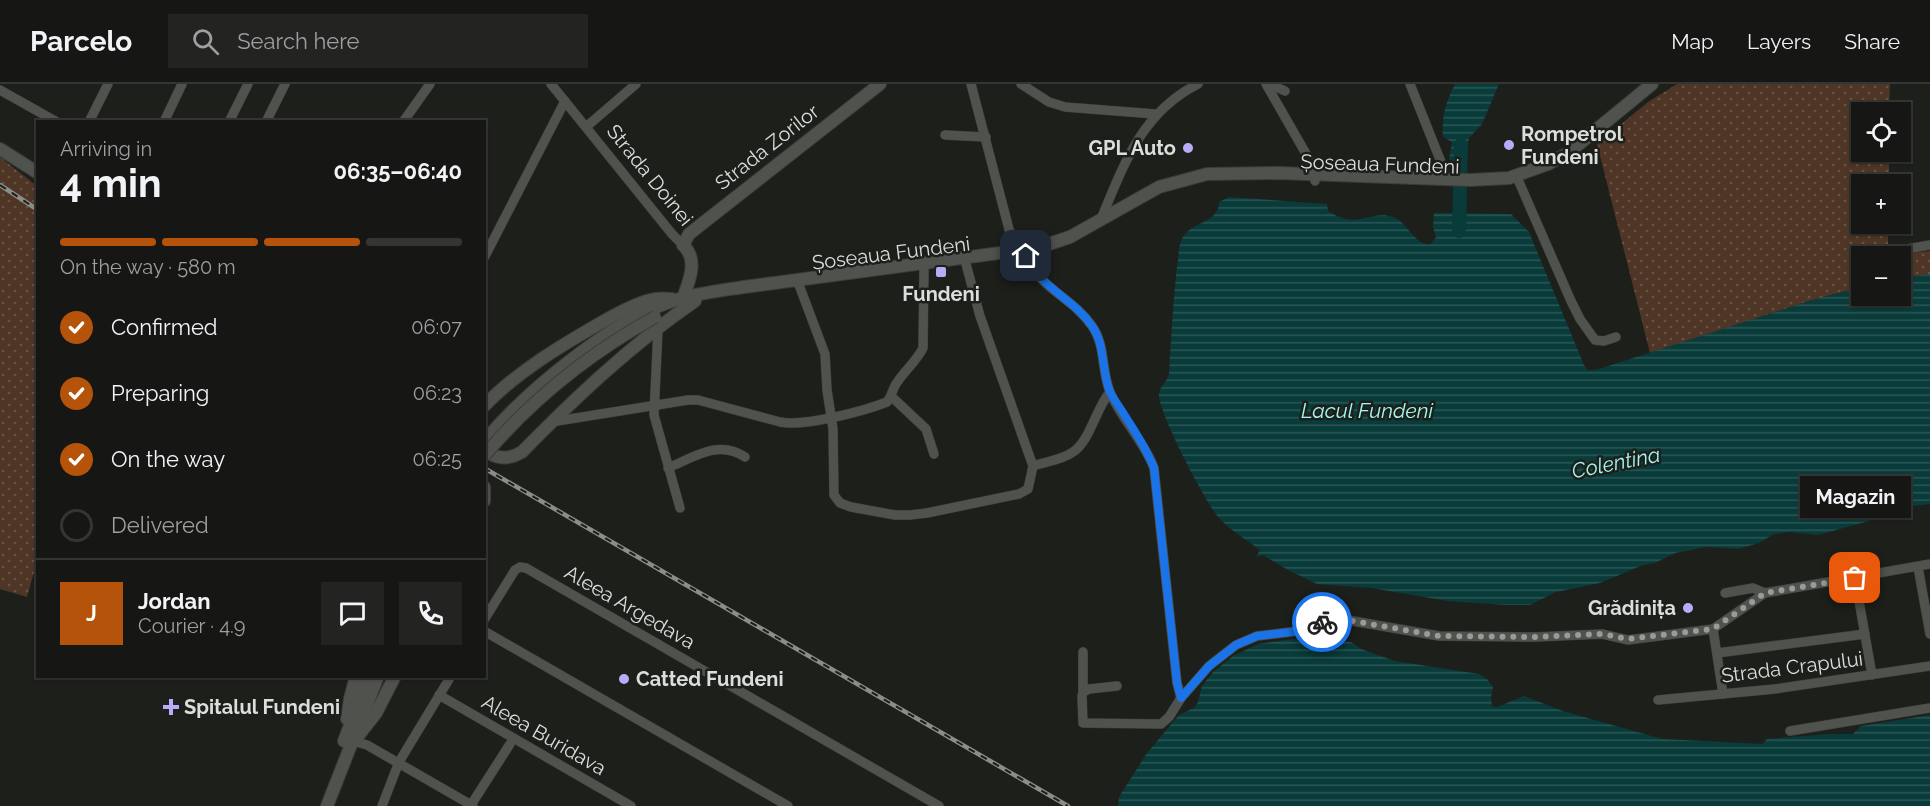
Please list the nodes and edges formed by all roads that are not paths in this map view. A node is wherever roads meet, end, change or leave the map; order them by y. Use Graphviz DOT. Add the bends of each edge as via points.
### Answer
graph roads {
  1 [pos="108,84"];
  2 [pos="182,84"];
  3 [pos="248,84"];
  4 [pos="285,84"];
  5 [pos="430,84"];
  6 [pos="551,84"];
  7 [pos="636,84"];
  8 [pos="880,84"];
  9 [pos="971,84"];
  10 [pos="1021,84"];
  11 [pos="1198,84"];
  12 [pos="1267,84"];
  13 [pos="1410,84"];
  14 [pos="1652,84"];
  15 [pos="1664,84"];
  16 [pos="0,90"];
  17 [pos="1285,91"];
  18 [pos="565,101"];
  19 [pos="1155,114"];
  20 [pos="53,120"];
  21 [pos="90,120"];
  22 [pos="165,120"];
  23 [pos="230,120"];
  24 [pos="267,120"];
  25 [pos="404,120"];
  26 [pos="586,127"];
  27 [pos="945,135"];
  28 [pos="986,137"];
  29 [pos="0,149"];
  30 [pos="36,172"];
  31 [pos="1314,178"];
  32 [pos="1445,182"];
  33 [pos="1519,182"];
  34 [pos="1496,183"];
  35 [pos="1101,219"];
  36 [pos="683,245"];
  37 [pos="1930,245"];
  38 [pos="1911,248"];
  39 [pos="486,254"];
  40 [pos="1020,254"];
  41 [pos="966,264"];
  42 [pos="924,268"];
  43 [pos="799,285"];
  44 [pos="685,300"];
  45 [pos="654,319"];
  46 [pos="1616,337"];
  47 [pos="1110,392"];
  48 [pos="892,397"];
  49 [pos="486,404"];
  50 [pos="653,404"];
  51 [pos="831,417"];
  52 [pos="551,422"];
  53 [pos="486,440"];
  54 [pos="486,452"];
  55 [pos="486,454"];
  56 [pos="934,454"];
  57 [pos="745,457"];
  58 [pos="1033,466"];
  59 [pos="668,468"];
  60 [pos="680,507"];
  61 [pos="1930,564"];
  62 [pos="1918,567"];
  63 [pos="1855,578"];
  64 [pos="1725,592"];
  65 [pos="1765,593"];
  66 [pos="486,617"];
  67 [pos="1713,629"];
  68 [pos="486,632"];
  69 [pos="1865,634"];
  70 [pos="1930,634"];
  71 [pos="1083,652"];
  72 [pos="1717,653"];
  73 [pos="1930,666"];
  74 [pos="1872,675"];
  75 [pos="356,678"];
  76 [pos="368,678"];
  77 [pos="377,678"];
  78 [pos="394,678"];
  79 [pos="450,678"];
  80 [pos="1117,686"];
  81 [pos="1083,692"];
  82 [pos="1723,694"];
  83 [pos="439,695"];
  84 [pos="1181,698"];
  85 [pos="1658,700"];
  86 [pos="1930,708"];
  87 [pos="356,723"];
  88 [pos="1790,731"];
  89 [pos="349,740"];
  90 [pos="510,744"];
  91 [pos="399,762"];
  92 [pos="472,805"];
  93 [pos="319,806"];
  94 [pos="327,806"];
  95 [pos="382,806"];
  96 [pos="631,806"];
  97 [pos="788,806"];
  98 [pos="939,806"];
  1 -- 21 [label="street"];
  2 -- 22 [label="street"];
  3 -- 23 [label="street"];
  4 -- 24 [label="street"];
  5 -- 25 [label="street"];
  6 -- 18 [label="street, Strada Doinei"];
  7 -- 26 [label="street"];
  8 -- 36 [label="main road, Strada Zorilor" via="691,231"];
  9 -- 28 [label="street"];
  10 -- 19 [label="street" via="1065,107"];
  11 -- 19 [label="street"];
  12 -- 17 [label="street"];
  12 -- 31 [label="street" via="1309,159"];
  13 -- 32 [label="street" via="1443,167"];
  14 -- 34 [label="main road, Șoseaua Fundeni" via="1568,153"];
  15 -- 33 [label="main road, Șoseaua Fundeni" via="1575,157"];
  16 -- 20 [label="street"];
  18 -- 26 [label="street, Strada Doinei"];
  18 -- 39 [label="street"];
  19 -- 35 [label="street" via="1138,140"];
  26 -- 36 [label="street, Strada Doinei"];
  27 -- 28 [label="street"];
  28 -- 40 [label="street"];
  29 -- 30 [label="main road"];
  31 -- 32 [label="main road, Șoseaua Fundeni"];
  31 -- 35 [label="main road, Șoseaua Fundeni" via="1230,172 1192,177 1150,190"];
  31 -- 40 [label="main road, Șoseaua Fundeni" via="1224,178 1183,184 1153,195 1070,243"];
  32 -- 34 [label="main road, Șoseaua Fundeni"];
  33 -- 34 [label="main road, Șoseaua Fundeni"];
  33 -- 46 [label="street" via="1580,319 1595,340"];
  35 -- 40 [label="main road, Șoseaua Fundeni" via="1060,242"];
  36 -- 44 [label="main road, Strada Doinei" via="691,254 692,264"];
  37 -- 38 [label="street"];
  40 -- 41 [label="main road, Șoseaua Fundeni"];
  40 -- 44 [label="main road, Șoseaua Fundeni" via="744,287"];
  40 -- 47 [label="street" via="1042,281 1091,324 1102,348"];
  41 -- 42 [label="main road, Șoseaua Fundeni"];
  41 -- 58 [label="street" via="980,316"];
  42 -- 43 [label="main road, Șoseaua Fundeni"];
  42 -- 48 [label="street" via="922,348 895,386"];
  43 -- 44 [label="main road, Șoseaua Fundeni"];
  43 -- 51 [label="street" via="823,345"];
  44 -- 45 [label="main road, Șoseaua Fundeni"];
  44 -- 45 [label="main road, Șoseaua Fundeni"];
  44 -- 49 [label="main road, Șoseaua Fundeni" via="652,299 619,313 569,341"];
  45 -- 50 [label="street"];
  45 -- 52 [label="main road, Șoseaua Fundeni"];
  45 -- 53 [label="main road, Șoseaua Fundeni" via="603,338 563,366"];
  45 -- 55 [label="main road, Șoseaua Fundeni, bridge" via="610,343 571,372"];
  47 -- 58 [label="street" via="1077,449"];
  47 -- 84 [label="street" via="1154,468"];
  48 -- 51 [label="street" via="881,404"];
  48 -- 56 [label="street" via="926,429"];
  50 -- 51 [label="street" via="698,400 786,423"];
  50 -- 52 [label="street"];
  50 -- 59 [label="street"];
  51 -- 58 [label="street" via="834,495 840,503 851,507 910,515 1019,494 1030,484"];
  52 -- 54 [label="main road, Șoseaua Fundeni" via="515,456 501,458"];
  57 -- 59 [label="street" via="716,448"];
  59 -- 60 [label="street"];
  61 -- 62 [label="street"];
  62 -- 63 [label="street"];
  62 -- 70 [label="street"];
  63 -- 65 [label="street"];
  63 -- 69 [label="street"];
  64 -- 65 [label="street" via="1753,588"];
  65 -- 67 [label="street"];
  66 -- 98 [label="street, Aleea Argedava" via="515,570 526,568"];
  67 -- 72 [label="street"];
  67 -- 84 [label="street" via="1628,639 1602,634 1439,636 1330,617 1315,629 1257,636 1236,645 1209,666"];
  68 -- 97 [label="street"];
  69 -- 72 [label="street"];
  69 -- 74 [label="street"];
  71 -- 81 [label="street"];
  72 -- 82 [label="street"];
  73 -- 74 [label="street, Strada Crapului"];
  74 -- 82 [label="street, Strada Crapului"];
  75 -- 89 [label="main road" via="349,705"];
  76 -- 87 [label="main road"];
  77 -- 87 [label="main road"];
  78 -- 89 [label="main road" via="376,713"];
  79 -- 83 [label="street"];
  80 -- 81 [label="street"];
  81 -- 84 [label="street" via="1082,721 1086,725 1161,724"];
  82 -- 85 [label="street, Strada Crapului"];
  83 -- 91 [label="street"];
  83 -- 96 [label="street, Aleea Buridava"];
  86 -- 88 [label="street"];
  87 -- 89 [label="main road"];
  89 -- 91 [label="street"];
  89 -- 93 [label="main road"];
  89 -- 94 [label="main road"];
  90 -- 92 [label="street"];
  91 -- 92 [label="street"];
  91 -- 95 [label="street"];
}
